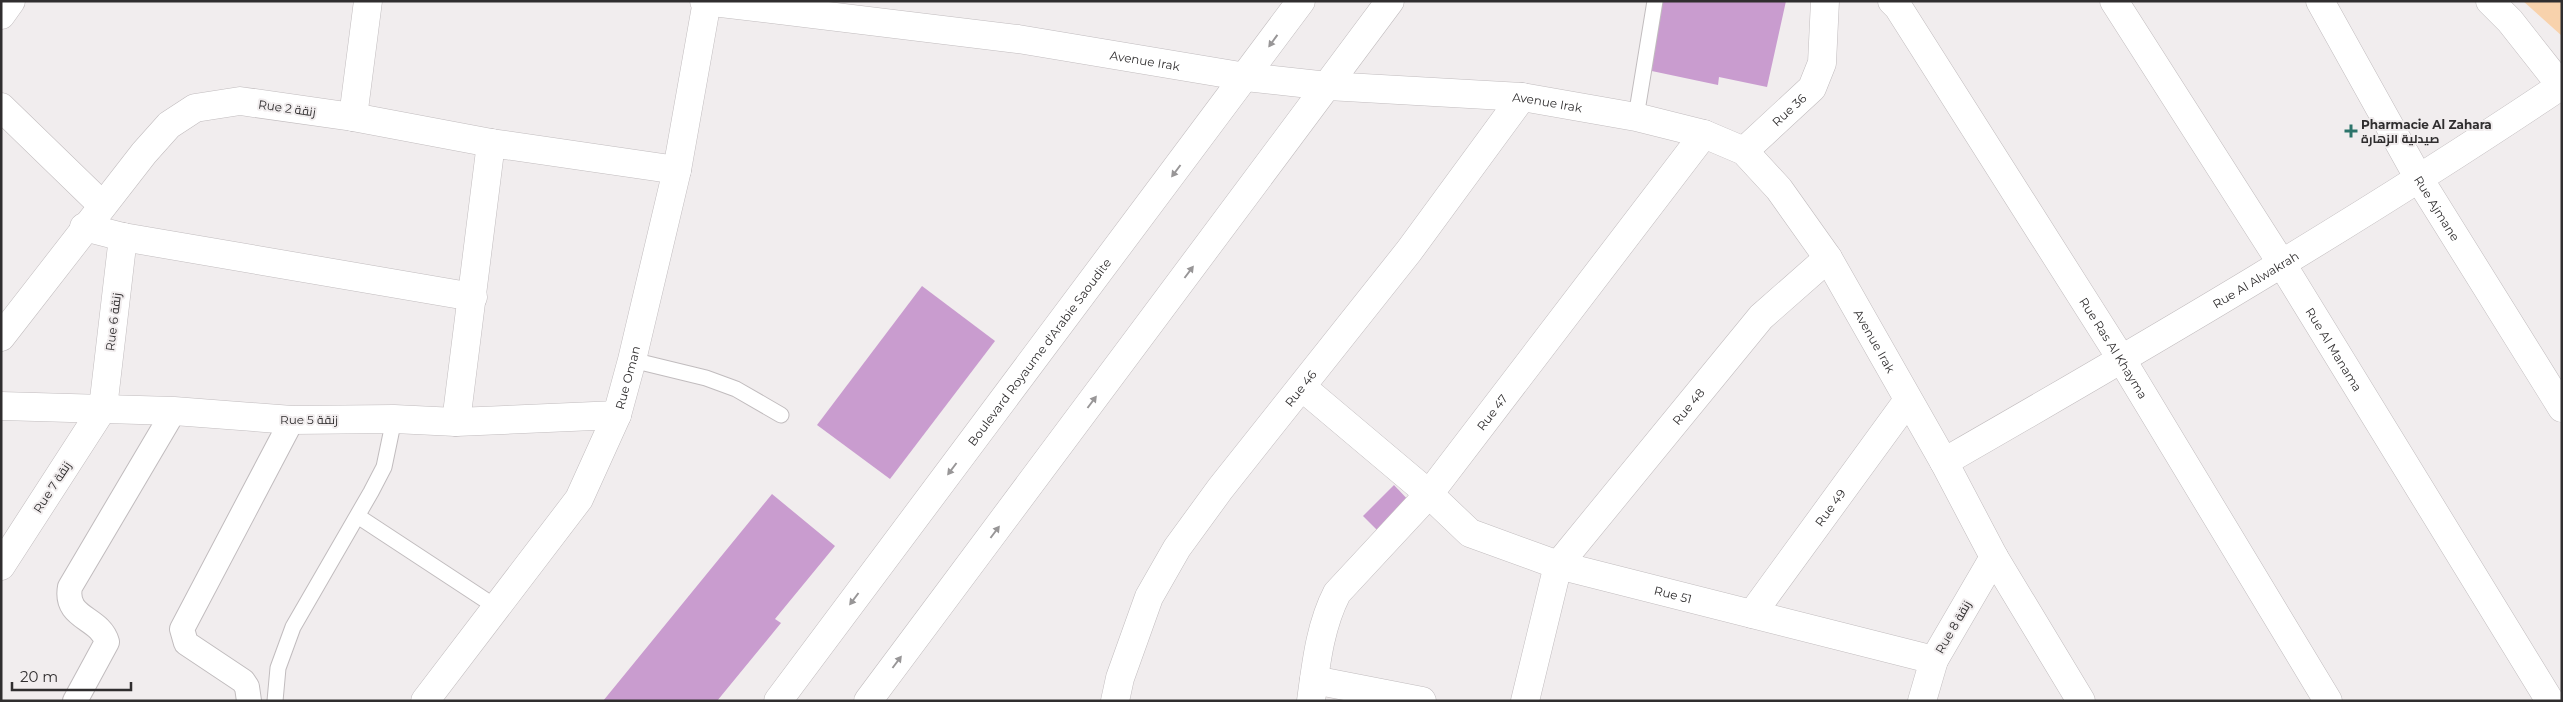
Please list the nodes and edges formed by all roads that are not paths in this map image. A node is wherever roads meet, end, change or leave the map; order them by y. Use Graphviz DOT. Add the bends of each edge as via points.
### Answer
graph roads {
  1 [pos="11,1"];
  2 [pos="368,1"];
  3 [pos="1301,1"];
  4 [pos="1390,1"];
  5 [pos="1655,1"];
  6 [pos="1825,1"];
  7 [pos="2114,1"];
  8 [pos="2320,1"];
  9 [pos="2490,1"];
  10 [pos="706,2"];
  11 [pos="1898,3"];
  12 [pos="1,15"];
  13 [pos="1246,77"];
  14 [pos="1328,86"];
  15 [pos="2562,86"];
  16 [pos="1522,97"];
  17 [pos="1,107"];
  18 [pos="353,117"];
  19 [pos="1636,117"];
  20 [pos="1704,134"];
  21 [pos="491,143"];
  22 [pos="1744,151"];
  23 [pos="677,170"];
  24 [pos="2418,177"];
  25 [pos="102,205"];
  26 [pos="84,227"];
  27 [pos="123,237"];
  28 [pos="1828,258"];
  29 [pos="2282,264"];
  30 [pos="473,297"];
  31 [pos="1,337"];
  32 [pos="632,360"];
  33 [pos="2122,360"];
  34 [pos="1302,387"];
  35 [pos="1908,400"];
  36 [pos="1,406"];
  37 [pos="103,408"];
  38 [pos="2562,408"];
  39 [pos="174,411"];
  40 [pos="616,415"];
  41 [pos="781,415"];
  42 [pos="394,419"];
  43 [pos="292,420"];
  44 [pos="456,422"];
  45 [pos="1944,462"];
  46 [pos="1429,494"];
  47 [pos="358,517"];
  48 [pos="1994,557"];
  49 [pos="1558,565"];
  50 [pos="1,566"];
  51 [pos="496,607"];
  52 [pos="1752,614"];
  53 [pos="1934,660"];
  54 [pos="1313,691"];
  55 [pos="76,701"];
  56 [pos="249,701"];
  57 [pos="275,701"];
  58 [pos="425,701"];
  59 [pos="778,701"];
  60 [pos="868,701"];
  61 [pos="1115,701"];
  62 [pos="1422,701"];
  63 [pos="1525,701"];
  64 [pos="1922,701"];
  65 [pos="2081,701"];
  66 [pos="2328,701"];
  67 [pos="2550,701"];
  1 -- 12 [label="street"];
  2 -- 18 [label="street"];
  3 -- 13 [label="street, Boulevard Royaume d'Arabie Saoudite, one-way"];
  4 -- 14 [label="street"];
  5 -- 19 [label="lane"];
  6 -- 22 [label="street, Rue 36" via="1822,63 1812,88"];
  7 -- 29 [label="street, Rue Al Manama"];
  8 -- 24 [label="street, Rue Ajmane"];
  9 -- 15 [label="street"];
  10 -- 13 [label="street, Avenue Irak" via="1018,39"];
  10 -- 23 [label="street, Rue Oman"];
  11 -- 33 [label="street, Rue Ras Al Khayma"];
  13 -- 14 [label="street, Avenue Irak"];
  13 -- 59 [label="street, Boulevard Royaume d'Arabie Saoudite, one-way"];
  14 -- 16 [label="street, Avenue Irak"];
  60 -- 14 [label="street, one-way"];
  15 -- 24 [label="street, Rue Al Alwakrah"];
  16 -- 19 [label="street, Avenue Irak"];
  16 -- 34 [label="street, Rue 46" via="1409,251"];
  17 -- 25 [label="street"];
  18 -- 21 [label="street, Rue 2 زنقة"];
  18 -- 25 [label="street, Rue 2 زنقة" via="240,101 195,108 180,116 159,136"];
  19 -- 20 [label="street, Avenue Irak"];
  20 -- 22 [label="street, Avenue Irak"];
  20 -- 46 [label="street, Rue 47"];
  21 -- 23 [label="street, Rue 2 زنقة"];
  21 -- 30 [label="street"];
  22 -- 28 [label="street, Avenue Irak" via="1779,189"];
  23 -- 32 [label="street, Rue Oman"];
  24 -- 29 [label="street, Rue Al Alwakrah"];
  24 -- 38 [label="street, Rue Ajmane"];
  25 -- 26 [label="street, Rue 2 زنقة"];
  26 -- 27 [label="street"];
  26 -- 31 [label="street, Rue 2 زنقة"];
  27 -- 30 [label="street"];
  27 -- 37 [label="street, Rue 6 زنقة"];
  28 -- 35 [label="street, Avenue Irak"];
  28 -- 49 [label="street, Rue 48" via="1761,318"];
  29 -- 33 [label="street, Rue Al Alwakrah"];
  29 -- 67 [label="street, Rue Al Manama"];
  30 -- 44 [label="street"];
  32 -- 40 [label="street, Rue Oman"];
  32 -- 41 [label="lane" via="736,389"];
  33 -- 45 [label="street, Rue Al Alwakrah"];
  33 -- 66 [label="street, Rue Ras Al Khayma"];
  34 -- 46 [label="street, Rue 51"];
  34 -- 61 [label="street, Rue 46" via="1177,548 1149,597"];
  35 -- 45 [label="street, Avenue Irak"];
  35 -- 52 [label="street, Rue 49"];
  36 -- 37 [label="street, Rue 5 زنقة"];
  37 -- 39 [label="street, Rue 5 زنقة"];
  37 -- 50 [label="street, Rue 7 زنقة"];
  39 -- 43 [label="street, Rue 5 زنقة"];
  39 -- 55 [label="street" via="70,587 68,598 72,607 101,631 107,642"];
  40 -- 44 [label="street, Rue 5 زنقة"];
  40 -- 51 [label="street, Rue Oman" via="579,499"];
  42 -- 43 [label="street, Rue 5 زنقة"];
  42 -- 44 [label="street, Rue 5 زنقة"];
  42 -- 47 [label="lane" via="384,467"];
  43 -- 56 [label="street" via="182,629 186,643 243,681"];
  45 -- 48 [label="street, Avenue Irak"];
  46 -- 49 [label="street, Rue 51" via="1470,533"];
  46 -- 54 [label="street, Rue 47" via="1338,593 1322,630"];
  47 -- 51 [label="lane"];
  47 -- 57 [label="lane" via="292,627 278,668"];
  48 -- 53 [label="street, Rue 8 زنقة"];
  48 -- 65 [label="street, Avenue Irak"];
  49 -- 52 [label="street, Rue 51"];
  49 -- 63 [label="street"];
  51 -- 58 [label="street, Rue Oman"];
  52 -- 53 [label="street, Rue 51"];
  53 -- 64 [label="street, Rue 8 زنقة"];
  54 -- 62 [label="street"];
}
